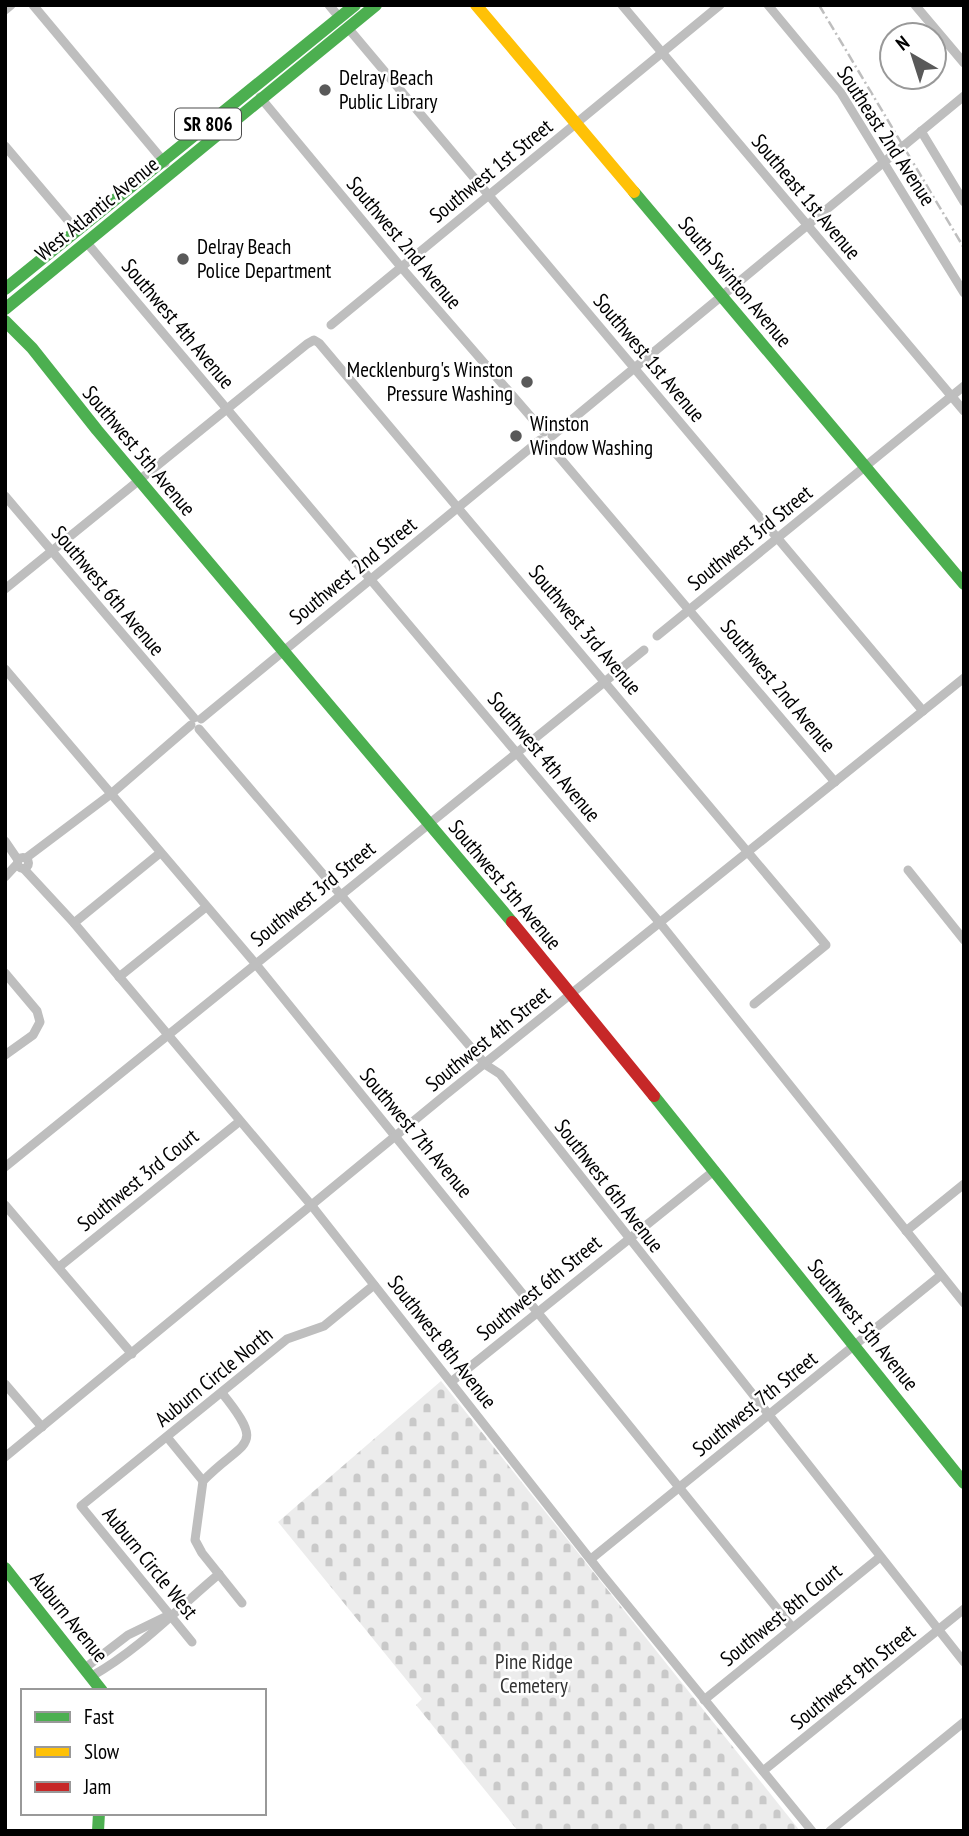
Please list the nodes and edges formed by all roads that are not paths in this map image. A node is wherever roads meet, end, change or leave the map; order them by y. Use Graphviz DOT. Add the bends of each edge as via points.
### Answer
graph roads {
  1 [pos="11,5"];
  2 [pos="33,5"];
  3 [pos="329,5"];
  4 [pos="355,5"];
  5 [pos="376,5"];
  6 [pos="476,5"];
  7 [pos="622,5"];
  8 [pos="720,5"];
  9 [pos="768,5"];
  10 [pos="915,5"];
  11 [pos="5,10"];
  12 [pos="339,17"];
  13 [pos="348,28"];
  14 [pos="335,39"];
  15 [pos="662,53"];
  16 [pos="964,63"];
  17 [pos="253,88"];
  18 [pos="964,96"];
  19 [pos="262,99"];
  20 [pos="576,123"];
  21 [pos="921,131"];
  22 [pos="5,146"];
  23 [pos="163,161"];
  24 [pos="885,161"];
  25 [pos="174,172"];
  26 [pos="488,195"];
  27 [pos="964,202"];
  28 [pos="103,209"];
  29 [pos="807,225"];
  30 [pos="77,231"];
  31 [pos="87,243"];
  32 [pos="62,263"];
  33 [pos="401,267"];
  34 [pos="5,289"];
  35 [pos="964,293"];
  36 [pos="720,295"];
  37 [pos="5,309"];
  38 [pos="5,321"];
  39 [pos="331,325"];
  40 [pos="634,366"];
  41 [pos="964,387"];
  42 [pos="952,396"];
  43 [pos="227,409"];
  44 [pos="964,411"];
  45 [pos="546,438"];
  46 [pos="865,467"];
  47 [pos="139,480"];
  48 [pos="5,496"];
  49 [pos="459,508"];
  50 [pos="778,538"];
  51 [pos="52,551"];
  52 [pos="371,581"];
  53 [pos="964,584"];
  54 [pos="5,589"];
  55 [pos="691,609"];
  56 [pos="657,636"];
  57 [pos="644,650"];
  58 [pos="283,651"];
  59 [pos="5,669"];
  60 [pos="964,678"];
  61 [pos="604,680"];
  62 [pos="923,711"];
  63 [pos="196,723"];
  64 [pos="516,751"];
  65 [pos="835,782"];
  66 [pos="111,794"];
  67 [pos="428,824"];
  68 [pos="8,844"];
  69 [pos="748,852"];
  70 [pos="160,853"];
  71 [pos="23,863"];
  72 [pos="908,870"];
  73 [pos="6,876"];
  74 [pos="341,894"];
  75 [pos="206,907"];
  76 [pos="74,923"];
  77 [pos="660,923"];
  78 [pos="964,940"];
  79 [pos="255,963"];
  80 [pos="5,973"];
  81 [pos="119,977"];
  82 [pos="572,993"];
  83 [pos="754,1004"];
  84 [pos="168,1035"];
  85 [pos="5,1055"];
  86 [pos="486,1065"];
  87 [pos="240,1121"];
  88 [pos="397,1137"];
  89 [pos="5,1167"];
  90 [pos="715,1170"];
  91 [pos="964,1184"];
  92 [pos="5,1205"];
  93 [pos="312,1206"];
  94 [pos="906,1231"];
  95 [pos="627,1239"];
  96 [pos="59,1267"];
  97 [pos="941,1275"];
  98 [pos="374,1285"];
  99 [pos="964,1303"];
  100 [pos="540,1312"];
  101 [pos="854,1346"];
  102 [pos="132,1354"];
  103 [pos="451,1382"];
  104 [pos="5,1384"];
  105 [pos="222,1393"];
  106 [pos="767,1417"];
  107 [pos="42,1427"];
  108 [pos="167,1437"];
  109 [pos="5,1457"];
  110 [pos="203,1481"];
  111 [pos="964,1483"];
  112 [pos="680,1488"];
  113 [pos="80,1506"];
  114 [pos="880,1557"];
  115 [pos="591,1559"];
  116 [pos="5,1568"];
  117 [pos="219,1574"];
  118 [pos="242,1603"];
  119 [pos="964,1609"];
  120 [pos="170,1615"];
  121 [pos="792,1627"];
  122 [pos="937,1631"];
  123 [pos="192,1642"];
  124 [pos="964,1662"];
  125 [pos="88,1672"];
  126 [pos="101,1689"];
  127 [pos="704,1700"];
  128 [pos="964,1722"];
  129 [pos="763,1771"];
  130 [pos="812,1831"];
  131 [pos="830,1831"];
  1 -- 11 [label="street"];
  2 -- 23 [label="street"];
  3 -- 12 [label="street"];
  4 -- 12 [label="street, West Atlantic Avenue / SR 806"];
  4 -- 13 [label="street"];
  5 -- 13 [label="street, West Atlantic Avenue / SR 806"];
  6 -- 20 [label="street, South Swinton Avenue"];
  7 -- 15 [label="street, Southeast 1st Avenue"];
  8 -- 15 [label="street, Southwest 1st Street"];
  9 -- 24 [label="street, Southeast 2nd Avenue" via="841,93"];
  10 -- 16 [label="street"];
  12 -- 14 [label="street"];
  12 -- 17 [label="street, West Atlantic Avenue / SR 806"];
  13 -- 14 [label="street, West Atlantic Avenue / SR 806"];
  13 -- 26 [label="street, Southwest 1st Avenue"];
  14 -- 19 [label="street, West Atlantic Avenue / SR 806"];
  15 -- 20 [label="street, Southwest 1st Street"];
  15 -- 29 [label="street, Southeast 1st Avenue"];
  17 -- 19 [label="street, Southwest 2nd Avenue"];
  17 -- 23 [label="street, West Atlantic Avenue / SR 806"];
  18 -- 21 [label="street, Southwest 2nd Street"];
  19 -- 25 [label="street, West Atlantic Avenue / SR 806"];
  19 -- 33 [label="street, Southwest 2nd Avenue"];
  20 -- 26 [label="street, Southwest 1st Street"];
  20 -- 36 [label="street, South Swinton Avenue"];
  21 -- 24 [label="street, Southwest 2nd Street"];
  21 -- 27 [label="street, Southeast 2nd Avenue"];
  22 -- 30 [label="street"];
  23 -- 25 [label="street"];
  23 -- 28 [label="street, West Atlantic Avenue / SR 806"];
  24 -- 29 [label="street, Southwest 2nd Street"];
  24 -- 35 [label="street, Southeast 2nd Avenue"];
  25 -- 31 [label="street, West Atlantic Avenue / SR 806"];
  26 -- 33 [label="street, Southwest 1st Street"];
  26 -- 40 [label="street, Southwest 1st Avenue"];
  28 -- 30 [label="street, West Atlantic Avenue / SR 806"];
  28 -- 31 [label="street" via="89,228"];
  29 -- 36 [label="street, Southwest 2nd Street"];
  29 -- 42 [label="street, Southeast 1st Avenue"];
  30 -- 32 [label="street" via="75,247"];
  30 -- 34 [label="street, West Atlantic Avenue / SR 806"];
  31 -- 32 [label="street, West Atlantic Avenue / SR 806"];
  31 -- 43 [label="street, Southwest 4th Avenue"];
  32 -- 37 [label="street, West Atlantic Avenue / SR 806"];
  33 -- 39 [label="street, Southwest 1st Street"];
  33 -- 45 [label="street, Southwest 2nd Avenue"];
  36 -- 40 [label="street, Southwest 2nd Street"];
  36 -- 46 [label="street, South Swinton Avenue"];
  38 -- 47 [label="street, Southwest 5th Avenue"];
  40 -- 45 [label="street, Southwest 2nd Street"];
  40 -- 50 [label="street, Southwest 1st Avenue"];
  41 -- 42 [label="street, Southwest 3rd Street"];
  42 -- 44 [label="street, Southeast 1st Avenue"];
  42 -- 46 [label="street, Southwest 3rd Street"];
  43 -- 47 [label="street"];
  43 -- 49 [label="street, Southwest 3rd Avenue" via="314,340"];
  43 -- 52 [label="street, Southwest 4th Avenue"];
  45 -- 49 [label="street, Southwest 2nd Street"];
  45 -- 55 [label="street, Southwest 2nd Avenue"];
  46 -- 50 [label="street, Southwest 3rd Street"];
  46 -- 53 [label="street, South Swinton Avenue"];
  47 -- 51 [label="street"];
  47 -- 58 [label="street, Southwest 5th Avenue"];
  48 -- 51 [label="street, Southwest 6th Avenue"];
  49 -- 52 [label="street, Southwest 2nd Street"];
  49 -- 61 [label="street, Southwest 3rd Avenue"];
  50 -- 55 [label="street, Southwest 3rd Street"];
  50 -- 62 [label="street, Southwest 1st Avenue"];
  51 -- 54 [label="street"];
  51 -- 63 [label="street, Southwest 6th Avenue"];
  52 -- 58 [label="street, Southwest 2nd Street"];
  52 -- 64 [label="street, Southwest 4th Avenue"];
  55 -- 56 [label="street, Southwest 3rd Street"];
  55 -- 65 [label="street, Southwest 2nd Avenue"];
  57 -- 61 [label="street, Southwest 3rd Street"];
  58 -- 63 [label="street, Southwest 2nd Street"];
  58 -- 67 [label="street, Southwest 5th Avenue"];
  59 -- 66 [label="street, Southwest 7th Avenue"];
  60 -- 62 [label="street, Southwest 4th Street"];
  61 -- 64 [label="street, Southwest 3rd Street"];
  61 -- 69 [label="street, Southwest 3rd Avenue"];
  62 -- 65 [label="street, Southwest 4th Street"];
  63 -- 66 [label="street, Southwest 2nd Street"];
  63 -- 74 [label="street, Southwest 6th Avenue"];
  64 -- 67 [label="street, Southwest 3rd Street"];
  64 -- 77 [label="street, Southwest 4th Avenue"];
  65 -- 69 [label="street, Southwest 4th Street"];
  66 -- 70 [label="street, Southwest 7th Avenue"];
  66 -- 71 [label="street, Southwest 2nd Street"];
  67 -- 74 [label="street, Southwest 3rd Street"];
  67 -- 82 [label="street, Southwest 5th Avenue"];
  68 -- 71 [label="street, Southwest 8th Avenue"];
  69 -- 77 [label="street, Southwest 4th Street"];
  69 -- 83 [label="street, Southwest 3rd Avenue" via="825,945"];
  70 -- 75 [label="street, Southwest 7th Avenue"];
  70 -- 76 [label="street"];
  71 -- 73 [label="street, Southwest 2nd Street"];
  71 -- 76 [label="street, Southwest 8th Avenue"];
  72 -- 78 [label="street"];
  74 -- 79 [label="street, Southwest 3rd Street"];
  74 -- 86 [label="street, Southwest 6th Avenue"];
  75 -- 79 [label="street, Southwest 7th Avenue"];
  75 -- 81 [label="street"];
  76 -- 81 [label="street, Southwest 8th Avenue"];
  77 -- 82 [label="street, Southwest 4th Street"];
  77 -- 94 [label="street, Southwest 4th Avenue"];
  79 -- 84 [label="street, Southwest 3rd Street"];
  79 -- 88 [label="street, Southwest 7th Avenue"];
  80 -- 85 [label="street" via="37,1011 40,1022 33,1035"];
  81 -- 84 [label="street, Southwest 8th Avenue"];
  82 -- 86 [label="street, Southwest 4th Street"];
  82 -- 90 [label="street, Southwest 5th Avenue"];
  84 -- 87 [label="street, Southwest 8th Avenue"];
  84 -- 89 [label="street, Southwest 3rd Street"];
  86 -- 88 [label="street, Southwest 4th Street"];
  86 -- 95 [label="street, Southwest 6th Avenue" via="500,1074"];
  87 -- 93 [label="street, Southwest 8th Avenue"];
  87 -- 96 [label="street, Southwest 3rd Court"];
  88 -- 93 [label="street, Southwest 4th Street"];
  88 -- 100 [label="street, Southwest 7th Avenue"];
  90 -- 95 [label="street, Southwest 6th Street"];
  90 -- 101 [label="street, Southwest 5th Avenue"];
  91 -- 94 [label="street"];
  92 -- 96 [label="street"];
  93 -- 98 [label="street, Southwest 8th Avenue"];
  93 -- 102 [label="street, Southwest 4th Street"];
  94 -- 97 [label="street, Southwest 4th Avenue"];
  95 -- 100 [label="street, Southwest 6th Street"];
  95 -- 106 [label="street, Southwest 6th Avenue"];
  96 -- 102 [label="street"];
  97 -- 99 [label="street, Southwest 4th Avenue"];
  97 -- 101 [label="street, Southwest 7th Street"];
  98 -- 103 [label="street, Southwest 8th Avenue"];
  98 -- 105 [label="street, Auburn Circle North" via="324,1326 287,1339"];
  100 -- 103 [label="street, Southwest 6th Street"];
  100 -- 112 [label="street, Southwest 7th Avenue"];
  101 -- 106 [label="street, Southwest 7th Street"];
  101 -- 111 [label="street, Southwest 5th Avenue"];
  102 -- 107 [label="street, Southwest 4th Street"];
  103 -- 115 [label="street, Southwest 8th Avenue"];
  104 -- 107 [label="street"];
  105 -- 108 [label="street, Auburn Circle North"];
  105 -- 110 [label="street" via="245,1422 247,1437 242,1447"];
  106 -- 112 [label="street, Southwest 7th Street"];
  106 -- 114 [label="street, Southwest 6th Avenue"];
  107 -- 109 [label="street, Southwest 4th Street"];
  108 -- 110 [label="street"];
  108 -- 113 [label="street, Auburn Circle North"];
  110 -- 117 [label="street" via="195,1540"];
  112 -- 115 [label="street, Southwest 7th Street"];
  112 -- 121 [label="street, Southwest 7th Avenue"];
  113 -- 120 [label="street, Auburn Circle West"];
  114 -- 121 [label="street, Southwest 8th Court"];
  114 -- 122 [label="street, Southwest 6th Avenue"];
  115 -- 127 [label="street, Southwest 8th Avenue"];
  116 -- 125 [label="street, Auburn Avenue"];
  117 -- 118 [label="street"];
  117 -- 120 [label="street"];
  119 -- 122 [label="street, Southwest 9th Street"];
  120 -- 123 [label="street, Auburn Circle West"];
  120 -- 125 [label="street" via="128,1635"];
  120 -- 125 [label="street" via="137,1648"];
  121 -- 127 [label="street, Southwest 8th Court"];
  122 -- 124 [label="street, Southwest 6th Avenue"];
  122 -- 129 [label="street, Southwest 9th Street"];
  125 -- 126 [label="street, Auburn Avenue"];
  127 -- 129 [label="street, Southwest 8th Avenue"];
  128 -- 131 [label="street"];
  129 -- 130 [label="street, Southwest 8th Avenue"];
}
